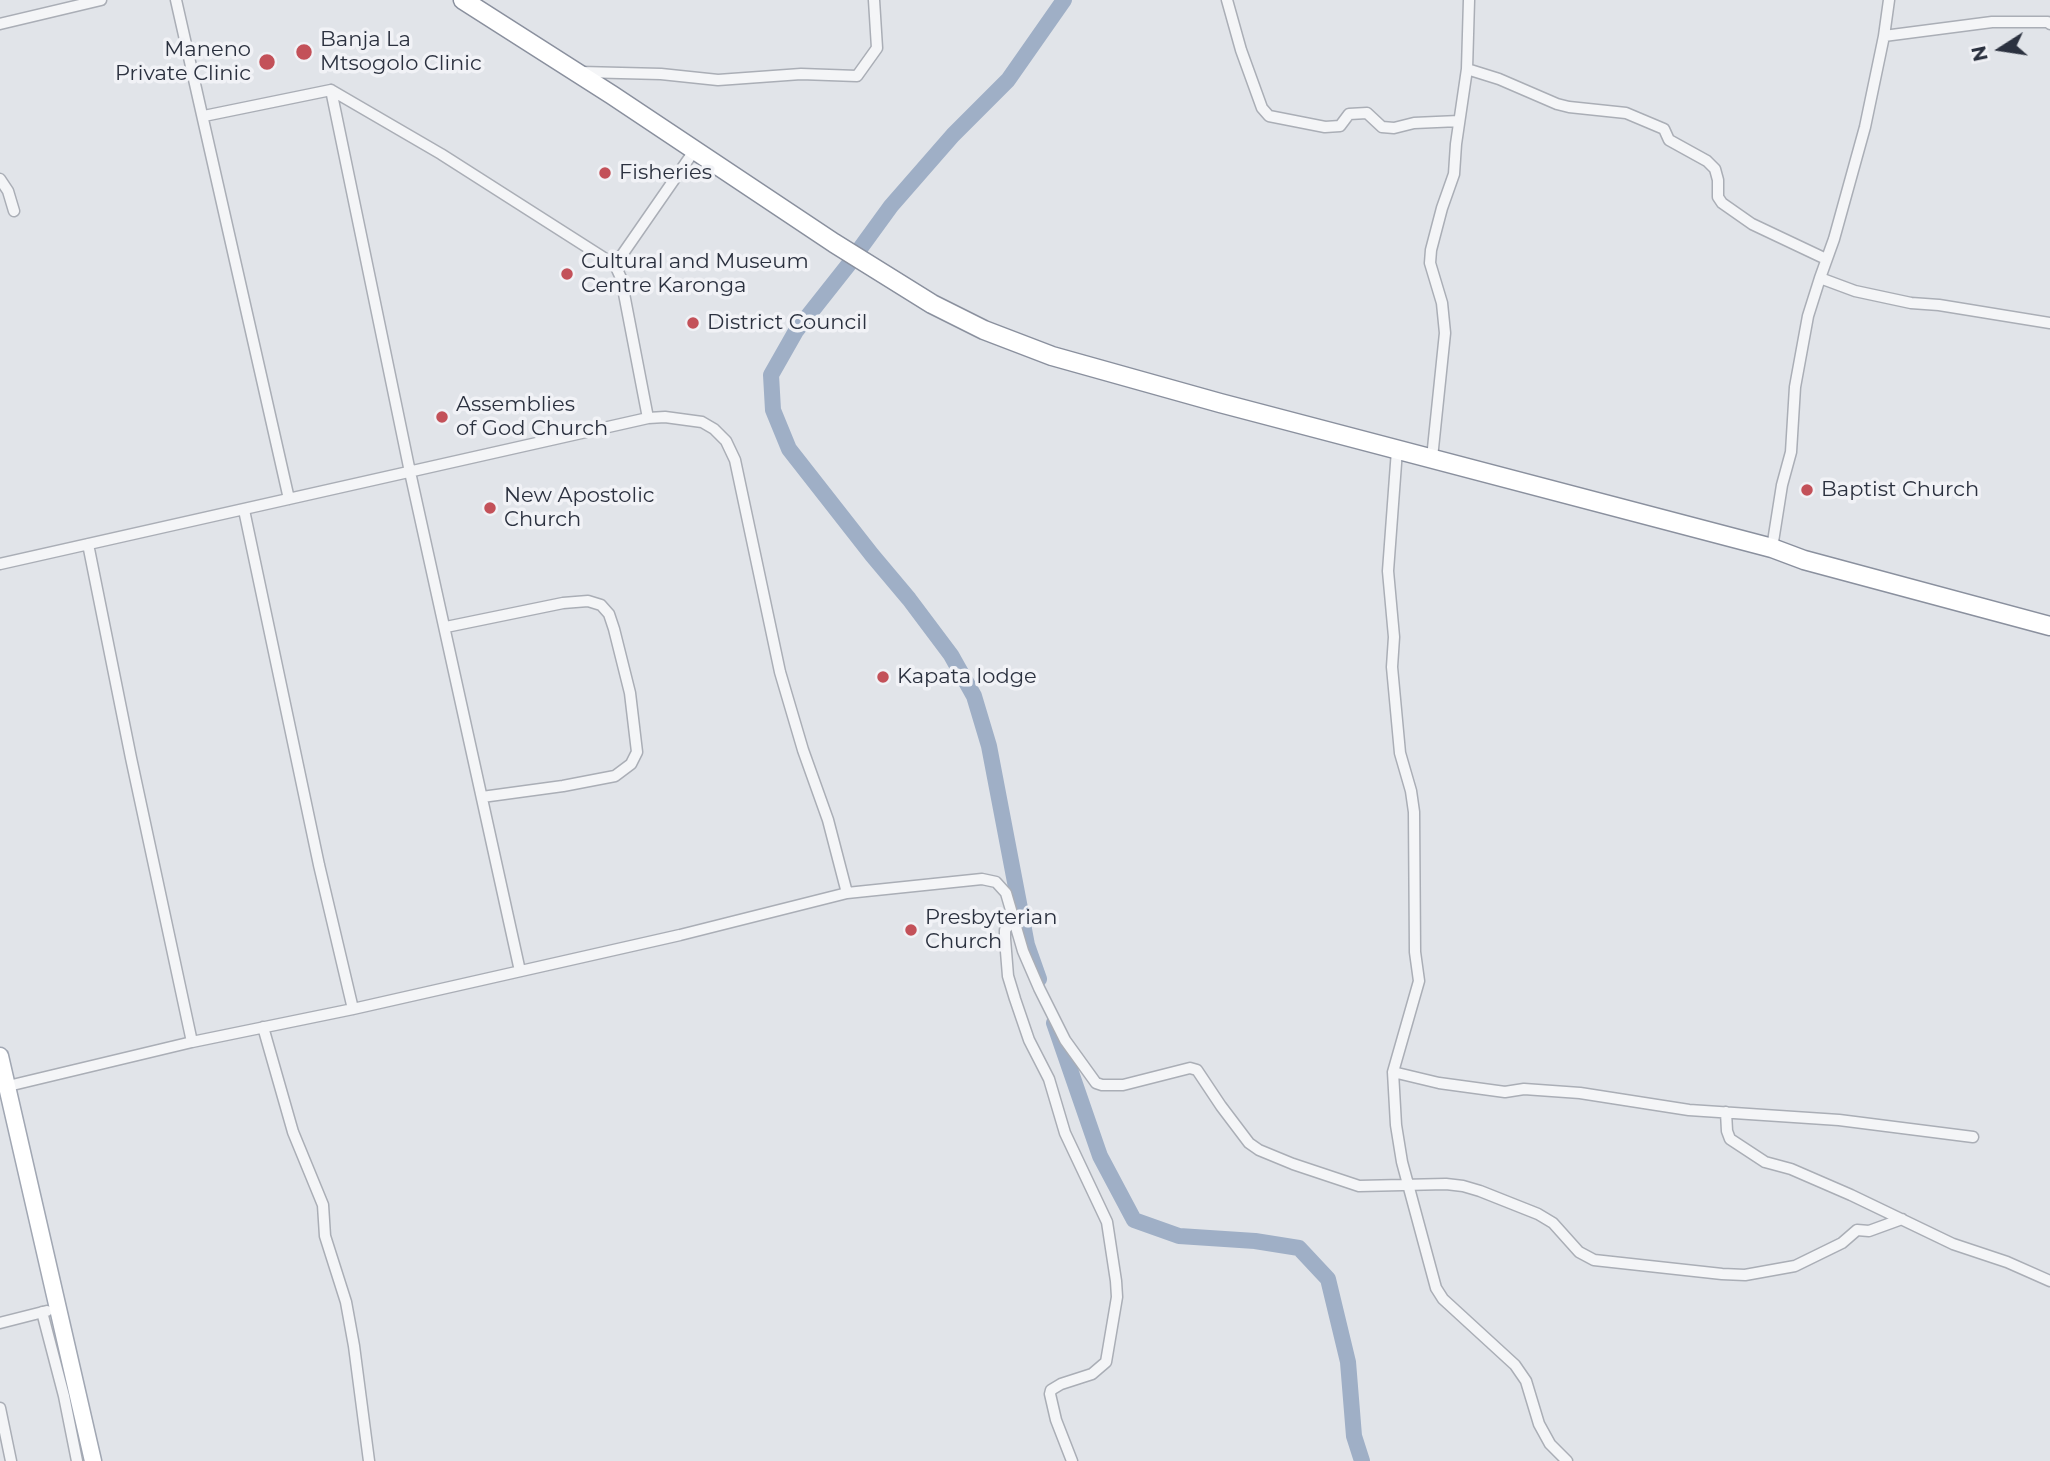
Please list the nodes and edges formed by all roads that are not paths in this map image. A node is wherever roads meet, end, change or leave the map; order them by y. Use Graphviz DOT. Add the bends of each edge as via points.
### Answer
graph roads {
  1 [pos="101,0"];
  2 [pos="176,0"];
  3 [pos="463,0"];
  4 [pos="874,0"];
  5 [pos="1227,0"];
  6 [pos="1469,0"];
  7 [pos="1889,0"];
  8 [pos="69,3"];
  9 [pos="0,24"];
  10 [pos="2050,24"];
  11 [pos="1884,36"];
  12 [pos="1467,69"];
  13 [pos="575,72"];
  14 [pos="331,90"];
  15 [pos="204,116"];
  16 [pos="1459,121"];
  17 [pos="694,151"];
  18 [pos="0,179"];
  19 [pos="14,211"];
  20 [pos="1826,259"];
  21 [pos="615,265"];
  22 [pos="1820,278"];
  23 [pos="2050,323"];
  24 [pos="648,418"];
  25 [pos="1397,450"];
  26 [pos="1432,458"];
  27 [pos="410,472"];
  28 [pos="289,499"];
  29 [pos="244,510"];
  30 [pos="88,544"];
  31 [pos="1772,548"];
  32 [pos="0,564"];
  33 [pos="446,626"];
  34 [pos="2050,626"];
  35 [pos="482,797"];
  36 [pos="848,893"];
  37 [pos="1013,919"];
  38 [pos="520,971"];
  39 [pos="353,1009"];
  40 [pos="263,1027"];
  41 [pos="192,1042"];
  42 [pos="0,1056"];
  43 [pos="1393,1072"];
  44 [pos="4,1087"];
  45 [pos="1726,1112"];
  46 [pos="1973,1137"];
  47 [pos="1408,1186"];
  48 [pos="1902,1219"];
  49 [pos="2050,1281"];
  50 [pos="50,1310"];
  51 [pos="0,1323"];
  52 [pos="0,1408"];
  53 [pos="11,1461"];
  54 [pos="77,1461"];
  55 [pos="93,1461"];
  56 [pos="369,1461"];
  57 [pos="1072,1461"];
  58 [pos="1567,1461"];
  1 -- 8 [label="street"];
  2 -- 15 [label="street"];
  3 -- 13 [label="highway"];
  4 -- 13 [label="street" via="877,48 858,76 801,74 718,80"];
  5 -- 16 [label="street" via="1262,108 1269,116 1317,127 1340,126 1349,114 1367,113 1382,127"];
  6 -- 12 [label="street"];
  7 -- 11 [label="street"];
  8 -- 9 [label="street"];
  10 -- 11 [label="street" via="1992,22"];
  11 -- 20 [label="street" via="1865,127"];
  12 -- 16 [label="street"];
  12 -- 20 [label="street" via="1557,104 1626,113 1664,129 1670,140 1715,169 1722,203 1752,224"];
  13 -- 17 [label="highway"];
  14 -- 15 [label="street"];
  14 -- 21 [label="street"];
  14 -- 27 [label="street"];
  15 -- 28 [label="street"];
  16 -- 26 [label="street" via="1454,174 1431,250 1445,333"];
  17 -- 21 [label="street"];
  17 -- 25 [label="highway" via="866,263 984,330 1052,356"];
  18 -- 19 [label="street"];
  20 -- 22 [label="street"];
  21 -- 24 [label="street"];
  22 -- 23 [label="street" via="1911,303"];
  22 -- 31 [label="street" via="1795,387 1791,452"];
  24 -- 27 [label="street"];
  24 -- 36 [label="street" via="702,422 726,441 735,460 780,672"];
  25 -- 26 [label="highway"];
  25 -- 43 [label="street" via="1389,558 1392,667 1400,753 1414,812 1419,981"];
  26 -- 31 [label="highway"];
  27 -- 28 [label="street"];
  27 -- 33 [label="street"];
  28 -- 29 [label="street"];
  29 -- 30 [label="street"];
  29 -- 39 [label="street"];
  30 -- 32 [label="street"];
  30 -- 41 [label="street"];
  31 -- 34 [label="highway"];
  33 -- 35 [label="street"];
  33 -- 35 [label="street" via="563,603 601,605 614,629 630,693 637,752 631,764 615,776"];
  35 -- 38 [label="street"];
  36 -- 37 [label="street" via="992,880 1006,893"];
  36 -- 38 [label="street"];
  37 -- 47 [label="street" via="1065,1040 1096,1083 1123,1085 1197,1070 1236,1127 1259,1150 1349,1184"];
  37 -- 57 [label="street" via="1005,930 1005,948 1015,999 1049,1079 1065,1133 1107,1222 1116,1281 1106,1362 1050,1394"];
  38 -- 39 [label="street"];
  39 -- 40 [label="street"];
  40 -- 41 [label="street"];
  40 -- 56 [label="street" via="293,1132 323,1205 325,1236 354,1346"];
  41 -- 44 [label="street"];
  42 -- 44 [label="main road"];
  43 -- 45 [label="street" via="1506,1092 1567,1092"];
  43 -- 47 [label="street" via="1396,1125"];
  44 -- 50 [label="main road"];
  45 -- 46 [label="street"];
  45 -- 48 [label="street" via="1729,1138 1765,1162 1791,1169"];
  47 -- 48 [label="street" via="1454,1185 1507,1201 1553,1223 1579,1252 1594,1260 1722,1274 1795,1266 1842,1243 1857,1230 1869,1231"];
  47 -- 58 [label="street" via="1436,1288 1515,1365 1526,1381 1539,1424"];
  48 -- 49 [label="street"];
  50 -- 51 [label="street"];
  50 -- 54 [label="street"];
  50 -- 55 [label="main road"];
  52 -- 53 [label="street"];
}
